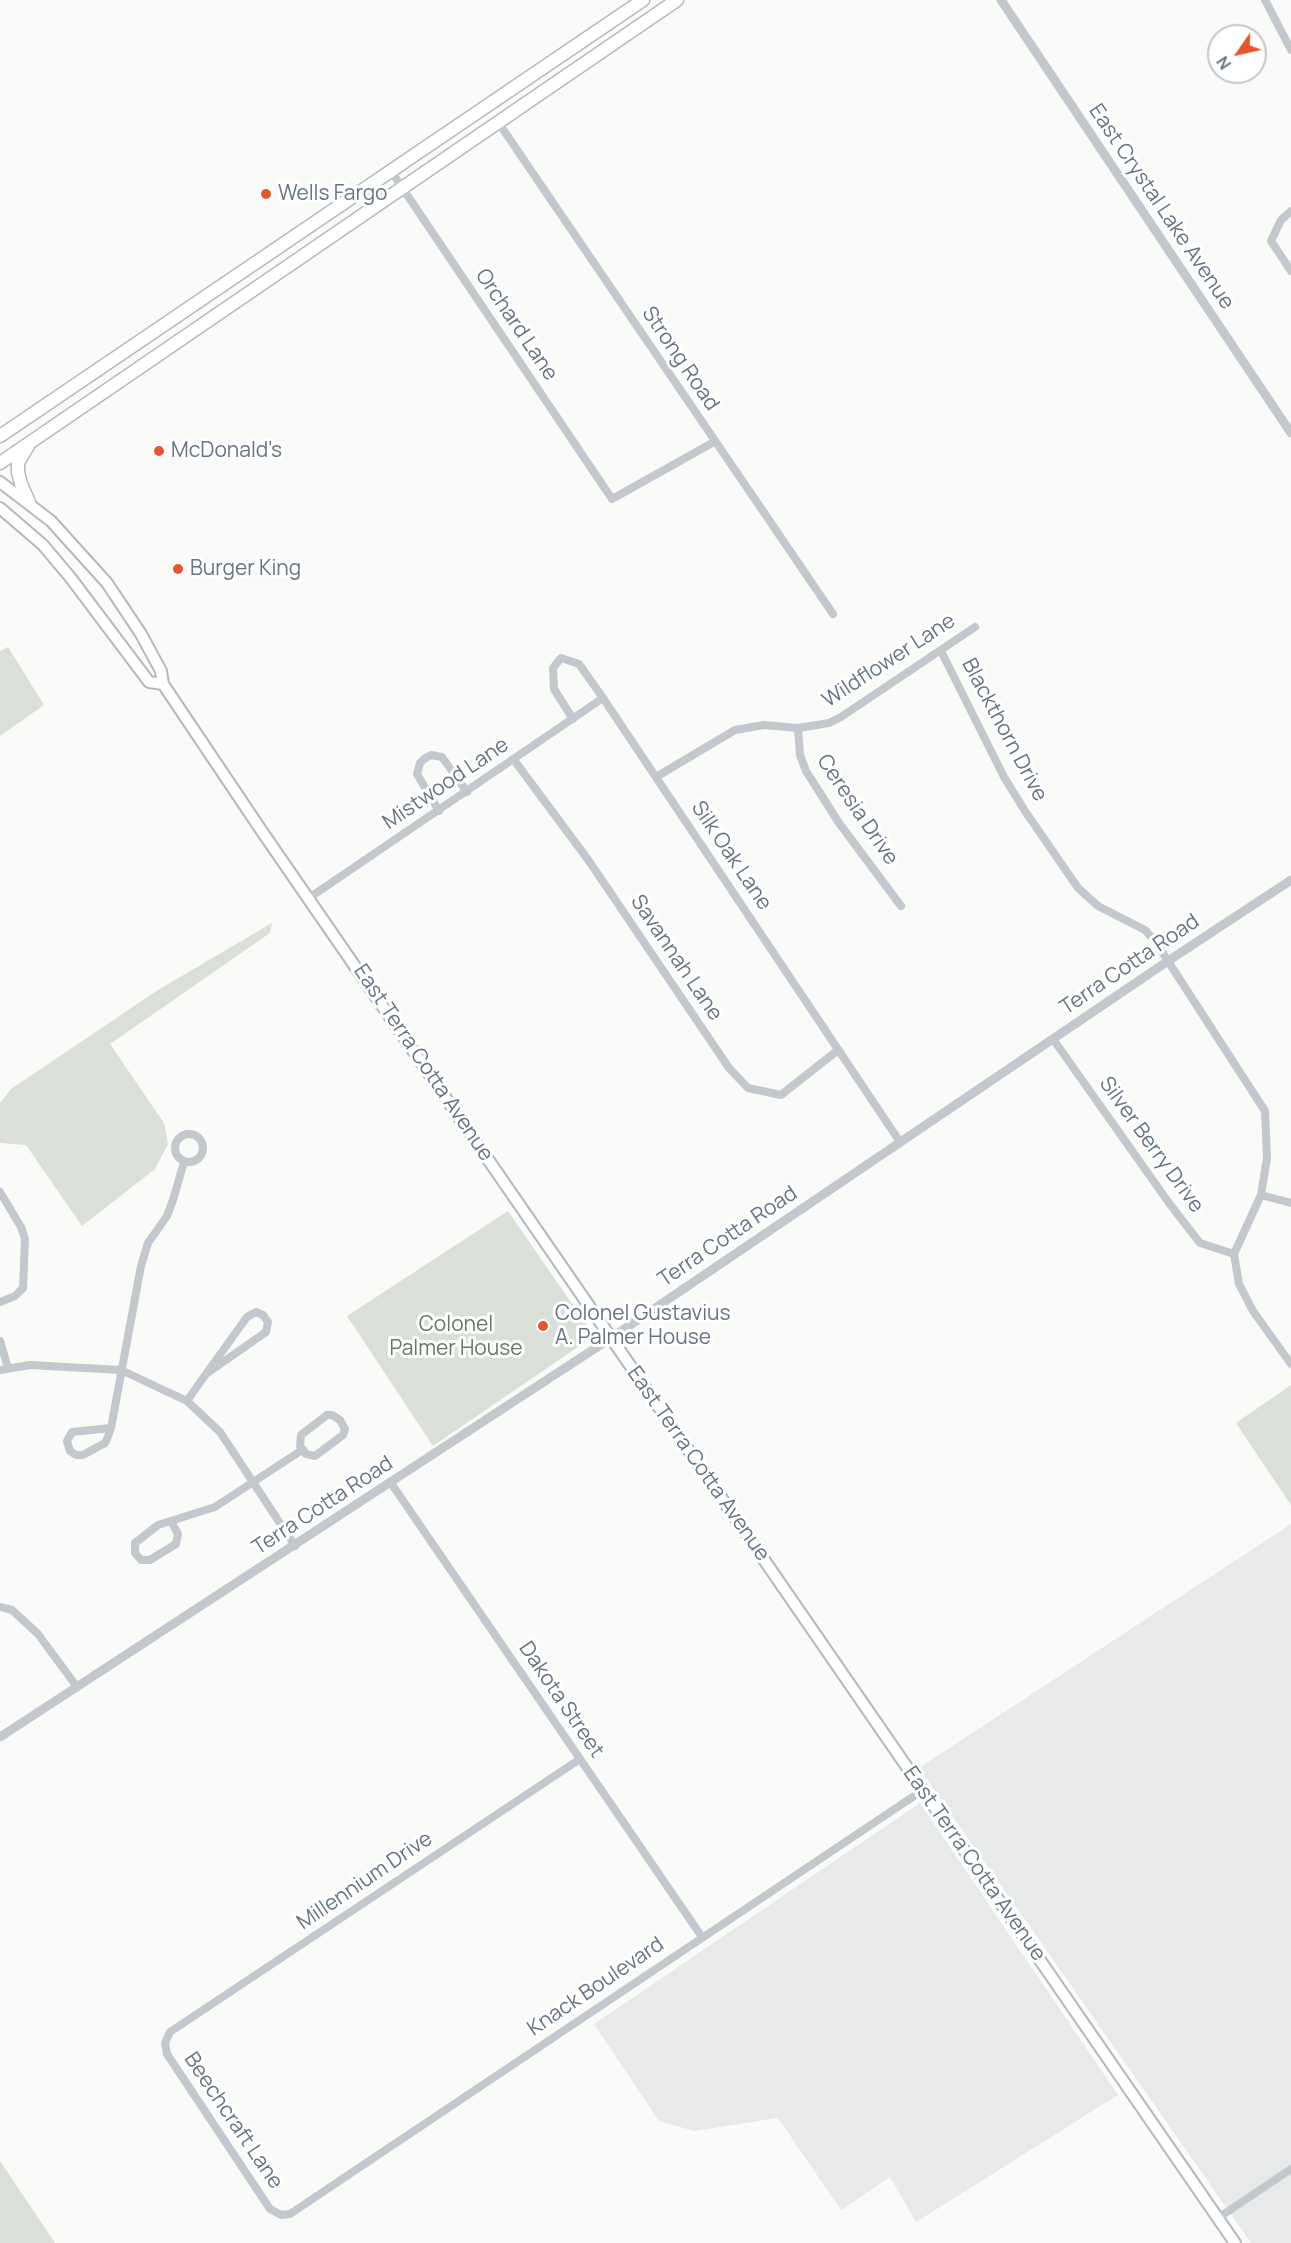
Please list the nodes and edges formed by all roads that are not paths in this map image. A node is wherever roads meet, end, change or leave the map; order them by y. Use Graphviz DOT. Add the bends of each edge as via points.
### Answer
graph roads {
  1 [pos="643,0"];
  2 [pos="677,0"];
  3 [pos="1001,0"];
  4 [pos="1265,0"];
  5 [pos="1291,50"];
  6 [pos="498,122"];
  7 [pos="391,171"];
  8 [pos="402,188"];
  9 [pos="1291,211"];
  10 [pos="1291,270"];
  11 [pos="1291,433"];
  12 [pos="0,436"];
  13 [pos="32,441"];
  14 [pos="714,442"];
  15 [pos="0,463"];
  16 [pos="0,482"];
  17 [pos="29,502"];
  18 [pos="0,508"];
  19 [pos="833,614"];
  20 [pos="975,627"];
  21 [pos="941,651"];
  22 [pos="164,684"];
  23 [pos="603,698"];
  24 [pos="573,719"];
  25 [pos="798,728"];
  26 [pos="514,760"];
  27 [pos="657,777"];
  28 [pos="467,792"];
  29 [pos="439,810"];
  30 [pos="1291,880"];
  31 [pos="309,898"];
  32 [pos="901,906"];
  33 [pos="1168,961"];
  34 [pos="1053,1039"];
  35 [pos="838,1050"];
  36 [pos="900,1142"];
  37 [pos="184,1162"];
  38 [pos="0,1192"];
  39 [pos="1261,1195"];
  40 [pos="1291,1203"];
  41 [pos="1234,1254"];
  42 [pos="0,1302"];
  43 [pos="611,1338"];
  44 [pos="0,1341"];
  45 [pos="1291,1364"];
  46 [pos="4,1369"];
  47 [pos="121,1370"];
  48 [pos="206,1374"];
  49 [pos="187,1401"];
  50 [pos="111,1428"];
  51 [pos="302,1449"];
  52 [pos="251,1482"];
  53 [pos="391,1483"];
  54 [pos="171,1521"];
  55 [pos="295,1546"];
  56 [pos="0,1607"];
  57 [pos="77,1687"];
  58 [pos="0,1737"];
  59 [pos="579,1759"];
  60 [pos="923,1790"];
  61 [pos="702,1938"];
  62 [pos="170,2032"];
  63 [pos="1291,2169"];
  64 [pos="290,2214"];
  65 [pos="1218,2218"];
  66 [pos="1235,2243"];
  1 -- 7 [label="main road"];
  2 -- 6 [label="main road"];
  3 -- 11 [label="street, East Crystal Lake Avenue"];
  4 -- 5 [label="street"];
  6 -- 8 [label="main road"];
  6 -- 14 [label="street, Strong Road"];
  7 -- 8 [label="street, Orchard Lane"];
  7 -- 12 [label="main road"];
  8 -- 13 [label="main road"];
  8 -- 14 [label="street, Orchard Lane" via="612,500"];
  9 -- 10 [label="street" via="1281,220 1271,241"];
  13 -- 15 [label="main road"];
  13 -- 17 [label="main road" via="18,463"];
  14 -- 19 [label="street, Strong Road"];
  16 -- 17 [label="main road, East Terra Cotta Avenue"];
  17 -- 22 [label="main road, East Terra Cotta Avenue" via="107,583 141,634"];
  18 -- 22 [label="main road, East Terra Cotta Avenue" via="43,545 149,682"];
  20 -- 21 [label="street, Wildflower Lane"];
  21 -- 25 [label="street, Wildflower Lane" via="850,713 829,723"];
  21 -- 33 [label="street, Blackthorn Drive" via="1004,777 1078,888 1098,906 1144,930"];
  22 -- 31 [label="main road, East Terra Cotta Avenue"];
  23 -- 24 [label="street, Mistwood Lane"];
  23 -- 24 [label="street, Silk Oak Lane" via="579,664 561,658 553,668 554,688"];
  23 -- 27 [label="street, Silk Oak Lane"];
  24 -- 26 [label="street, Mistwood Lane"];
  25 -- 27 [label="street, Wildflower Lane" via="764,725 735,730"];
  25 -- 32 [label="street, Ceresia Drive" via="806,771"];
  26 -- 28 [label="street, Mistwood Lane"];
  26 -- 35 [label="street, Savannah Lane" via="589,861 729,1068 748,1088 781,1095"];
  27 -- 35 [label="street, Silk Oak Lane"];
  28 -- 29 [label="street, Mistwood Lane"];
  28 -- 29 [label="street" via="442,757 431,755 424,759 417,768 419,780"];
  29 -- 31 [label="street, Mistwood Lane"];
  30 -- 33 [label="street, Terra Cotta Road"];
  31 -- 43 [label="main road, East Terra Cotta Avenue"];
  33 -- 34 [label="street, Terra Cotta Road"];
  33 -- 39 [label="street, Blackthorn Drive" via="1265,1111 1267,1158"];
  34 -- 36 [label="street, Terra Cotta Road"];
  34 -- 41 [label="street, Silver Berry Drive" via="1200,1243"];
  35 -- 36 [label="street, Silk Oak Lane"];
  36 -- 43 [label="street, Terra Cotta Road"];
  37 -- 47 [label="street" via="167,1216 148,1243 141,1266"];
  38 -- 42 [label="street" via="25,1239 23,1288"];
  39 -- 40 [label="street"];
  39 -- 41 [label="street, Blackthorn Drive"];
  41 -- 45 [label="street" via="1239,1284"];
  43 -- 53 [label="street, Terra Cotta Road"];
  43 -- 60 [label="main road, East Terra Cotta Avenue"];
  44 -- 46 [label="street"];
  46 -- 47 [label="street" via="40,1365"];
  47 -- 49 [label="street"];
  47 -- 50 [label="street"];
  48 -- 48 [label="street" via="263,1335 268,1325 262,1315 256,1312 247,1317"];
  48 -- 49 [label="street"];
  49 -- 52 [label="street" via="220,1432"];
  50 -- 50 [label="street" via="72,1432 67,1441 70,1451 78,1456 87,1454 106,1442"];
  51 -- 51 [label="street" via="315,1456 341,1438 345,1429 340,1420 327,1415 303,1432 299,1442"];
  51 -- 52 [label="street"];
  52 -- 54 [label="street" via="216,1507"];
  52 -- 55 [label="street"];
  53 -- 55 [label="street, Terra Cotta Road"];
  53 -- 59 [label="street, Dakota Street"];
  54 -- 54 [label="street" via="158,1525 137,1541 134,1549 138,1557 150,1560 176,1544 178,1534"];
  55 -- 57 [label="street, Terra Cotta Road"];
  56 -- 57 [label="street" via="12,1610 38,1634"];
  57 -- 58 [label="street, Terra Cotta Road"];
  59 -- 61 [label="street, Dakota Street"];
  59 -- 62 [label="street, Millennium Drive"];
  60 -- 61 [label="street, Knack Boulevard"];
  60 -- 65 [label="main road, East Terra Cotta Avenue"];
  61 -- 64 [label="street, Knack Boulevard"];
  62 -- 64 [label="street, Beechcraft Lane" via="165,2043 167,2054 270,2209 281,2215"];
  63 -- 65 [label="street"];
  65 -- 66 [label="main road, East Terra Cotta Avenue"];
}
